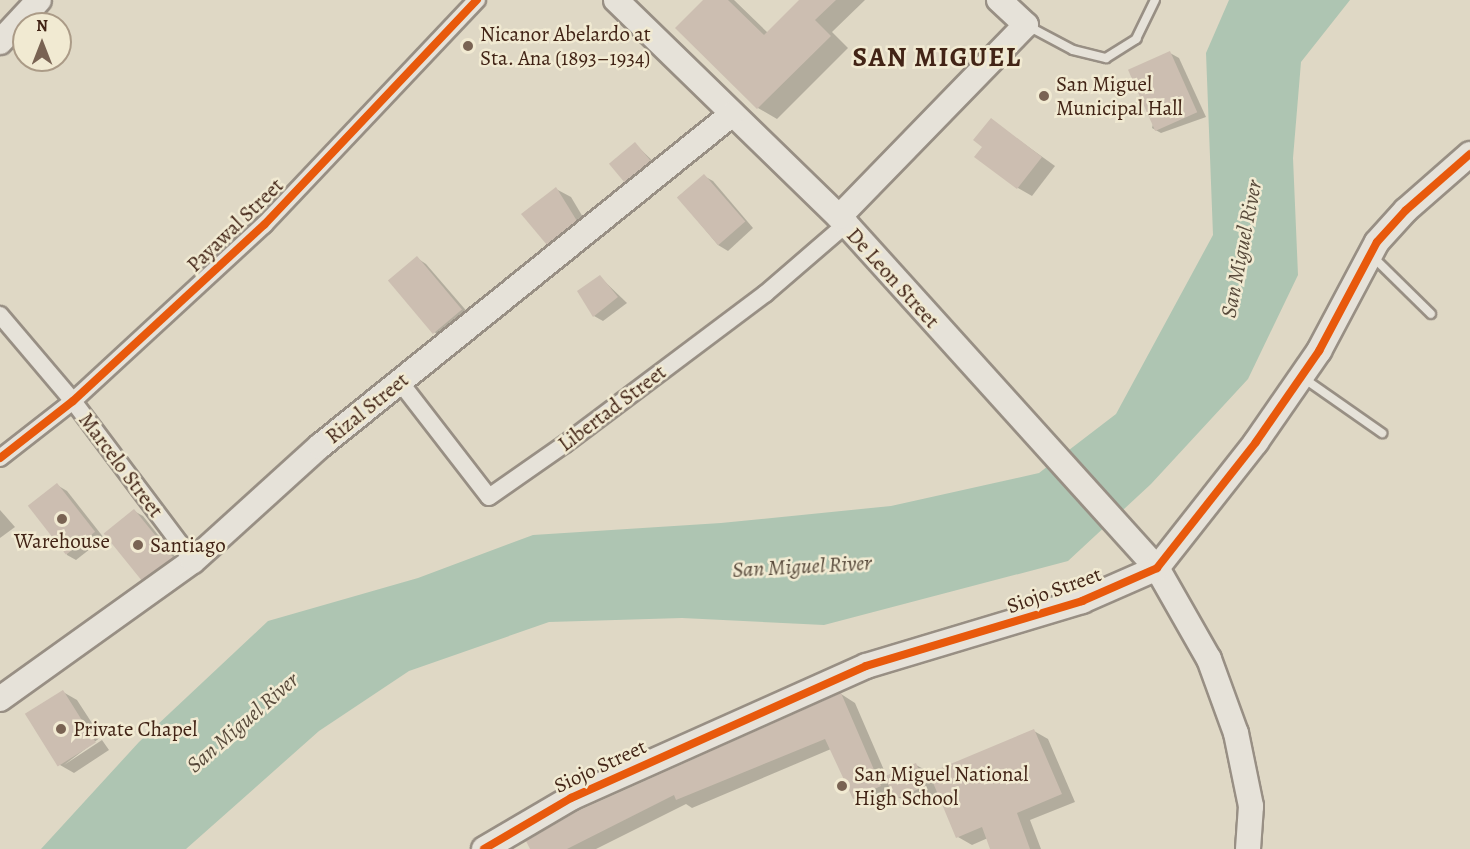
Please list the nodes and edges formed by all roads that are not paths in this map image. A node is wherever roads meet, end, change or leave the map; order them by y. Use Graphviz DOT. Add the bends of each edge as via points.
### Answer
graph roads {
  1 [pos="39,0"];
  2 [pos="477,0"];
  3 [pos="616,0"];
  4 [pos="999,0"];
  5 [pos="1155,0"];
  6 [pos="1026,25"];
  7 [pos="0,42"];
  8 [pos="732,114"];
  9 [pos="1470,154"];
  10 [pos="842,221"];
  11 [pos="1371,255"];
  12 [pos="1431,314"];
  13 [pos="0,315"];
  14 [pos="1302,376"];
  15 [pos="400,382"];
  16 [pos="73,401"];
  17 [pos="1382,433"];
  18 [pos="0,458"];
  19 [pos="193,561"];
  20 [pos="1153,563"];
  21 [pos="0,699"];
  22 [pos="484,849"];
  23 [pos="1248,849"];
  1 -- 7 [label="main road"];
  2 -- 16 [label="street, Payawal Street" via="264,225"];
  3 -- 8 [label="main road, De Leon Street"];
  4 -- 6 [label="main road"];
  5 -- 6 [label="lane" via="1136,39 1106,58 1073,50"];
  6 -- 10 [label="main road, Libertad Street"];
  8 -- 10 [label="main road, De Leon Street"];
  8 -- 15 [label="main road, Rizal Street"];
  9 -- 11 [label="main road, Siojo Street" via="1406,210"];
  10 -- 15 [label="street, Libertad Street" via="765,294 566,444 489,496"];
  10 -- 20 [label="main road, De Leon Street"];
  11 -- 12 [label="lane"];
  11 -- 14 [label="main road, Siojo Street"];
  13 -- 16 [label="street, Marcelo Street"];
  14 -- 17 [label="lane"];
  14 -- 20 [label="main road, Siojo Street" via="1257,442"];
  15 -- 19 [label="main road, Rizal Street" via="320,446"];
  16 -- 18 [label="street, Payawal Street"];
  16 -- 19 [label="street, Marcelo Street"];
  19 -- 21 [label="main road, Rizal Street"];
  20 -- 22 [label="main road, Siojo Street" via="1082,602 866,666 571,798"];
  20 -- 23 [label="main road, De Leon Street" via="1209,659 1236,733 1251,806"];
}
